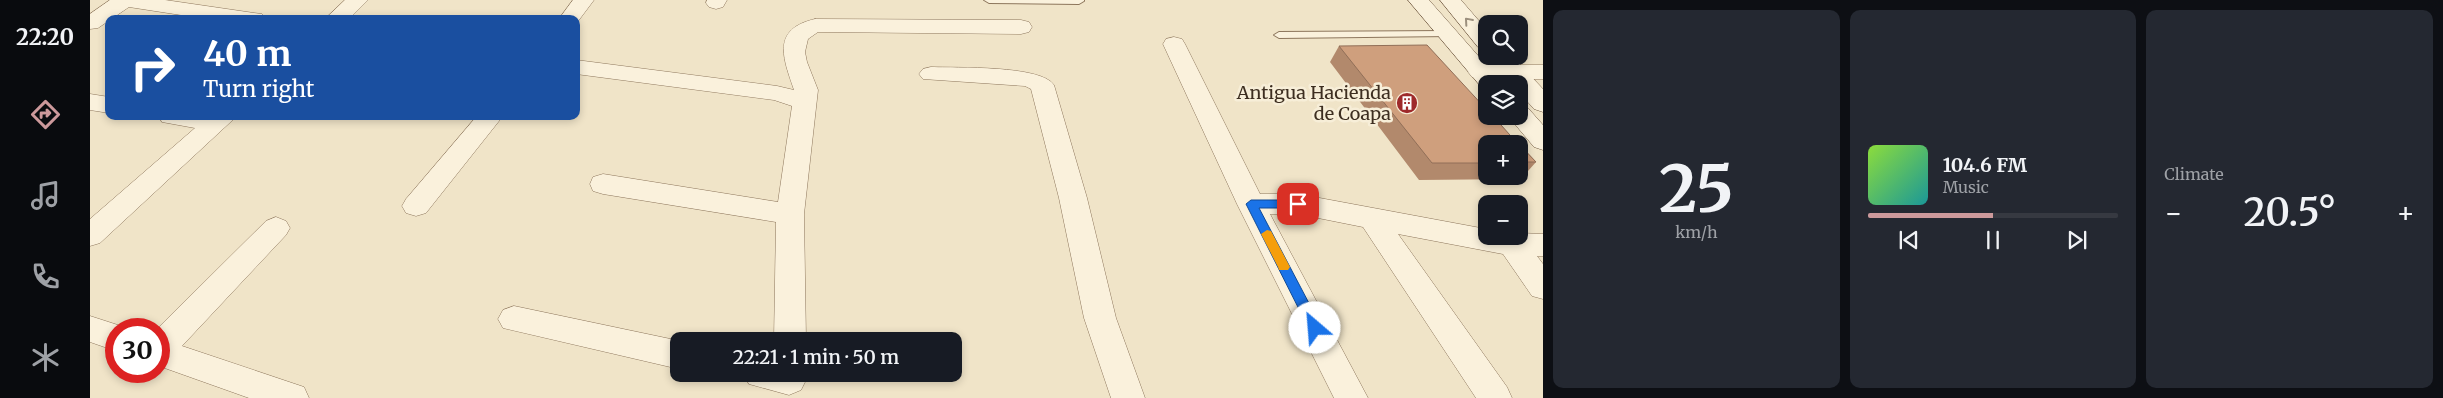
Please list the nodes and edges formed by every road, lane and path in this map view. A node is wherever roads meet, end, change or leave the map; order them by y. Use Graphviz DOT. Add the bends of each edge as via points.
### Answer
graph roads {
  1 [pos="123,0"];
  2 [pos="358,0"];
  3 [pos="584,0"];
  4 [pos="989,0"];
  5 [pos="1418,0"];
  6 [pos="1450,0"];
  7 [pos="1079,1"];
  8 [pos="193,4"];
  9 [pos="238,15"];
  10 [pos="341,15"];
  11 [pos="573,15"];
  12 [pos="90,23"];
  13 [pos="1021,27"];
  14 [pos="1478,33"];
  15 [pos="1446,34"];
  16 [pos="1279,35"];
  17 [pos="1174,44"];
  18 [pos="1504,65"];
  19 [pos="1507,65"];
  20 [pos="1511,65"];
  21 [pos="580,68"];
  22 [pos="1543,72"];
  23 [pos="931,74"];
  24 [pos="1482,75"];
  25 [pos="1490,75"];
  26 [pos="90,102"];
  27 [pos="805,102"];
  28 [pos="105,104"];
  29 [pos="1543,104"];
  30 [pos="221,120"];
  31 [pos="488,120"];
  32 [pos="1528,124"];
  33 [pos="1543,141"];
  34 [pos="603,184"];
  35 [pos="1251,204"];
  36 [pos="416,206"];
  37 [pos="790,214"];
  38 [pos="1373,220"];
  39 [pos="276,228"];
  40 [pos="90,235"];
  41 [pos="1478,238"];
  42 [pos="1513,245"];
  43 [pos="1528,245"];
  44 [pos="1543,245"];
  45 [pos="1543,287"];
  46 [pos="514,319"];
  47 [pos="90,329"];
  48 [pos="790,332"];
  49 [pos="105,334"];
  50 [pos="170,337"];
  51 [pos="670,354"];
  52 [pos="170,356"];
  53 [pos="292,398"];
  54 [pos="1128,398"];
  55 [pos="1351,398"];
  56 [pos="1496,398"];
  1 -- 8 [label="street"];
  1 -- 12 [label="street"];
  2 -- 10 [label="street"];
  3 -- 11 [label="street"];
  4 -- 7 [label="lane"];
  5 -- 15 [label="street"];
  14 -- 6 [label="street, one-way"];
  8 -- 9 [label="street"];
  13 -- 27 [label="street" via="815,25 803,28 793,44 798,71 806,90"];
  15 -- 16 [label="lane"];
  15 -- 24 [label="street"];
  17 -- 35 [label="street"];
  18 -- 25 [label="street"];
  19 -- 29 [label="street"];
  20 -- 22 [label="street"];
  21 -- 27 [label="street" via="777,93"];
  23 -- 54 [label="street" via="1030,79 1042,85 1073,198 1100,318"];
  26 -- 28 [label="street"];
  27 -- 37 [label="street"];
  30 -- 40 [label="street"];
  31 -- 36 [label="street"];
  32 -- 33 [label="street"];
  34 -- 37 [label="street"];
  35 -- 38 [label="street" via="1298,204"];
  35 -- 55 [label="street"];
  37 -- 48 [label="street"];
  38 -- 41 [label="street"];
  38 -- 56 [label="street"];
  39 -- 50 [label="street"];
  42 -- 45 [label="street"];
  43 -- 44 [label="street"];
  46 -- 51 [label="street"];
  47 -- 49 [label="street"];
  52 -- 53 [label="street"];
}
